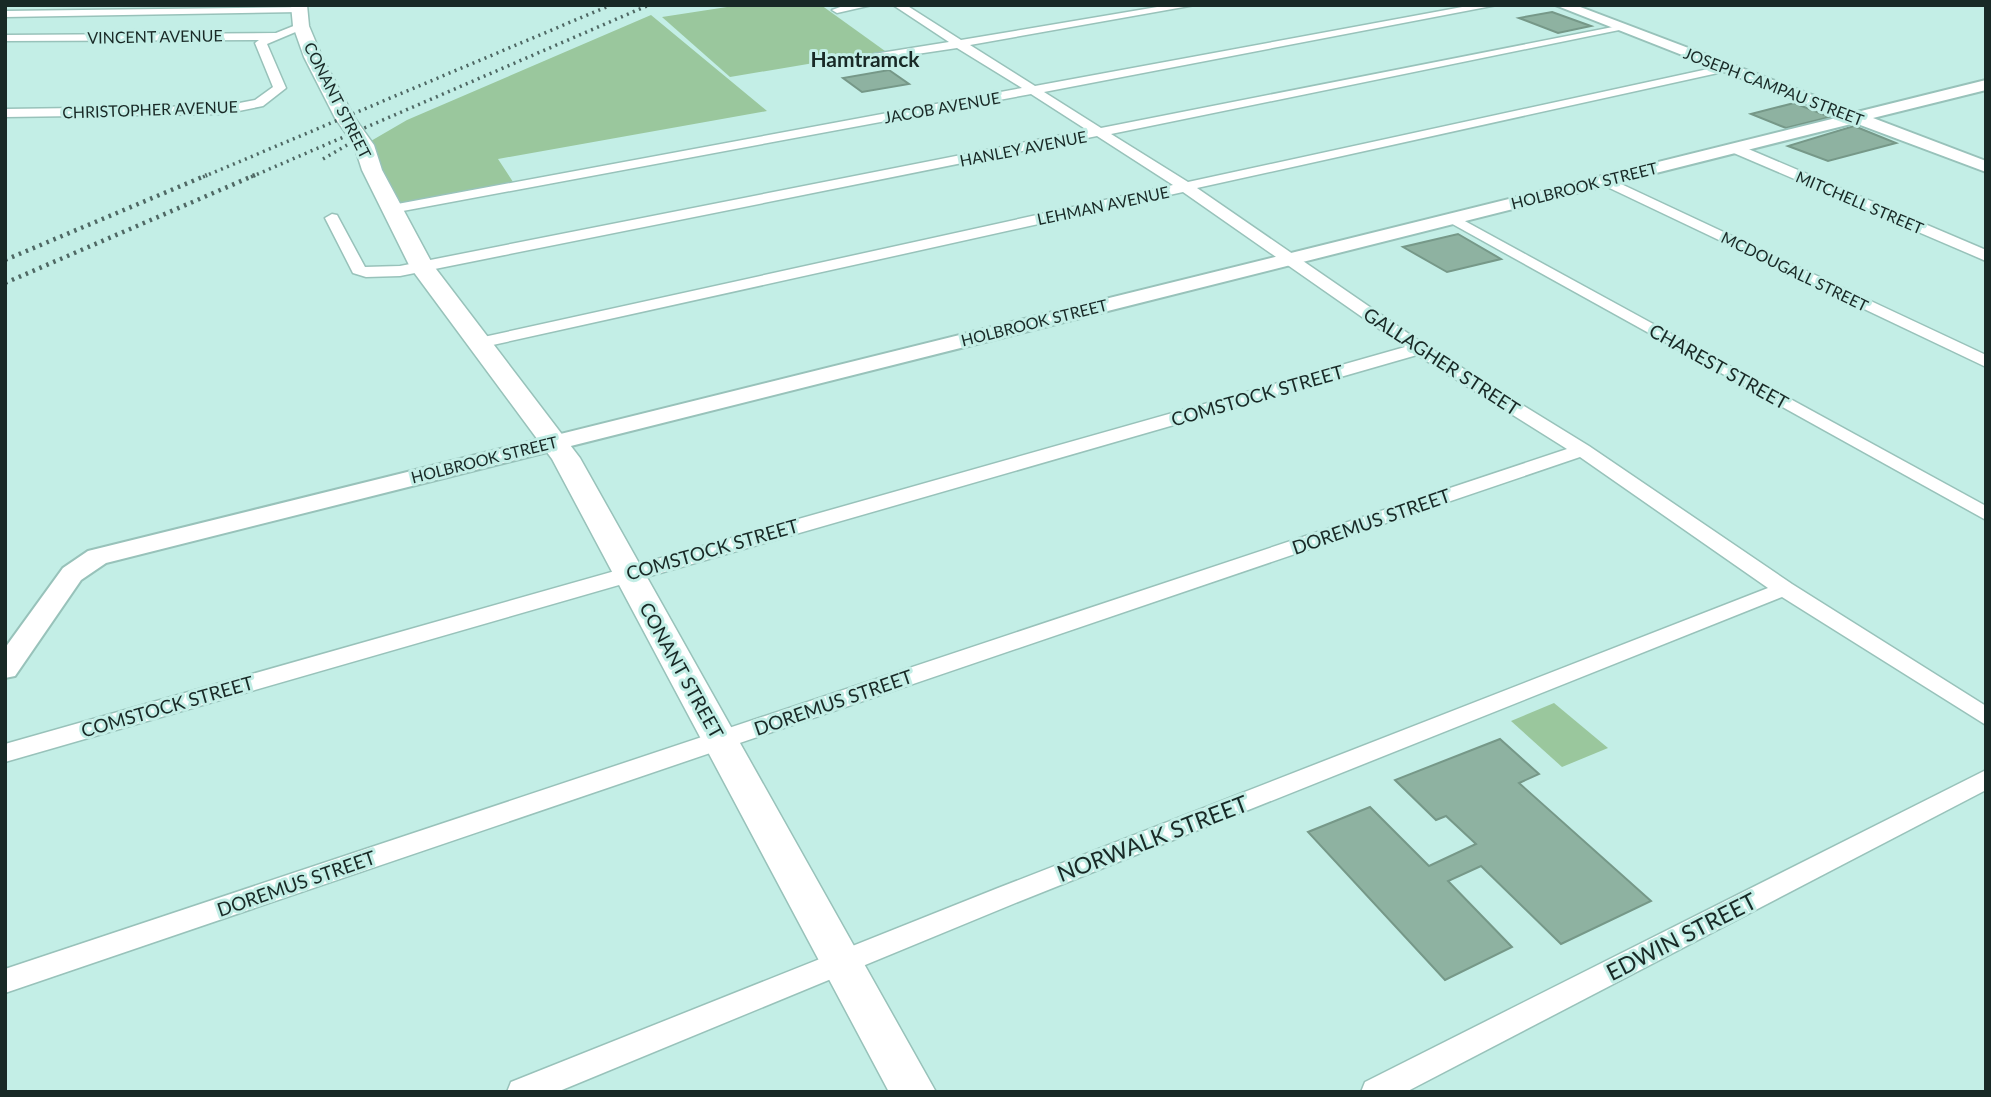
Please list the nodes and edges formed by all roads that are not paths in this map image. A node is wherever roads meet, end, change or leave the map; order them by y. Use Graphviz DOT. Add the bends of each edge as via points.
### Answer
graph roads {
  1 [pos="867,5"];
  2 [pos="898,5"];
  3 [pos="1190,5"];
  4 [pos="1492,5"];
  5 [pos="1562,5"];
  6 [pos="836,10"];
  7 [pos="5,14"];
  8 [pos="301,19"];
  9 [pos="1623,28"];
  10 [pos="269,37"];
  11 [pos="5,38"];
  12 [pos="958,44"];
  13 [pos="874,58"];
  14 [pos="1727,67"];
  15 [pos="1986,85"];
  16 [pos="1033,90"];
  17 [pos="5,113"];
  18 [pos="1854,118"];
  19 [pos="1101,132"];
  20 [pos="1734,148"];
  21 [pos="1986,167"];
  22 [pos="1604,180"];
  23 [pos="1186,187"];
  24 [pos="392,209"];
  25 [pos="332,218"];
  26 [pos="1452,218"];
  27 [pos="1986,256"];
  28 [pos="1287,260"];
  29 [pos="422,267"];
  30 [pos="479,343"];
  31 [pos="1419,349"];
  32 [pos="1986,362"];
  33 [pos="554,441"];
  34 [pos="1582,450"];
  35 [pos="1986,514"];
  36 [pos="84,564"];
  37 [pos="628,573"];
  38 [pos="1784,589"];
  39 [pos="5,669"];
  40 [pos="1986,716"];
  41 [pos="720,740"];
  42 [pos="5,752"];
  43 [pos="1986,779"];
  44 [pos="842,961"];
  45 [pos="5,981"];
  46 [pos="522,1092"];
  47 [pos="913,1092"];
  48 [pos="1376,1092"];
  1 -- 6 [label="street"];
  2 -- 12 [label="street, GALLAGHER STREET"];
  3 -- 12 [label="street"];
  4 -- 16 [label="street, JACOB AVENUE"];
  5 -- 9 [label="street, JOSEPH CAMPAU STREET"];
  7 -- 8 [label="street"];
  8 -- 10 [label="street"];
  8 -- 24 [label="main road, CONANT STREET"];
  9 -- 14 [label="street, JOSEPH CAMPAU STREET"];
  9 -- 19 [label="street, HANLEY AVENUE"];
  10 -- 11 [label="street, VINCENT AVENUE"];
  10 -- 17 [label="street, CHRISTOPHER AVENUE" via="261,43 280,88 251,105 224,110"];
  12 -- 13 [label="street"];
  12 -- 16 [label="street, GALLAGHER STREET"];
  14 -- 18 [label="street, JOSEPH CAMPAU STREET"];
  14 -- 23 [label="street, LEHMAN AVENUE"];
  15 -- 18 [label="street, HOLBROOK STREET"];
  16 -- 19 [label="street, GALLAGHER STREET"];
  16 -- 24 [label="street, JACOB AVENUE"];
  18 -- 20 [label="street, HOLBROOK STREET"];
  18 -- 21 [label="street, JOSEPH CAMPAU STREET"];
  19 -- 23 [label="street, GALLAGHER STREET"];
  19 -- 29 [label="street, HANLEY AVENUE"];
  20 -- 22 [label="street, HOLBROOK STREET"];
  20 -- 27 [label="street, MITCHELL STREET"];
  22 -- 26 [label="street, HOLBROOK STREET"];
  22 -- 32 [label="street, MCDOUGALL STREET"];
  23 -- 28 [label="street, GALLAGHER STREET"];
  23 -- 30 [label="street, LEHMAN AVENUE"];
  24 -- 29 [label="main road, CONANT STREET"];
  25 -- 29 [label="street" via="359,270 391,272"];
  26 -- 28 [label="street, HOLBROOK STREET"];
  26 -- 35 [label="street, CHAREST STREET"];
  28 -- 31 [label="street, GALLAGHER STREET"];
  28 -- 33 [label="street, HOLBROOK STREET"];
  29 -- 30 [label="main road, CONANT STREET"];
  30 -- 33 [label="main road, CONANT STREET"];
  31 -- 34 [label="street, GALLAGHER STREET"];
  31 -- 37 [label="street, COMSTOCK STREET"];
  33 -- 36 [label="street, HOLBROOK STREET"];
  33 -- 37 [label="main road, CONANT STREET"];
  34 -- 38 [label="street, GALLAGHER STREET"];
  34 -- 41 [label="street, DOREMUS STREET"];
  36 -- 39 [label="street"];
  37 -- 41 [label="main road, CONANT STREET"];
  37 -- 42 [label="street, COMSTOCK STREET"];
  38 -- 40 [label="street, GALLAGHER STREET"];
  38 -- 44 [label="street, NORWALK STREET"];
  41 -- 44 [label="main road, CONANT STREET"];
  41 -- 45 [label="street, DOREMUS STREET"];
  43 -- 48 [label="street, EDWIN STREET"];
  44 -- 46 [label="street, NORWALK STREET"];
  44 -- 47 [label="main road, CONANT STREET"];
}
